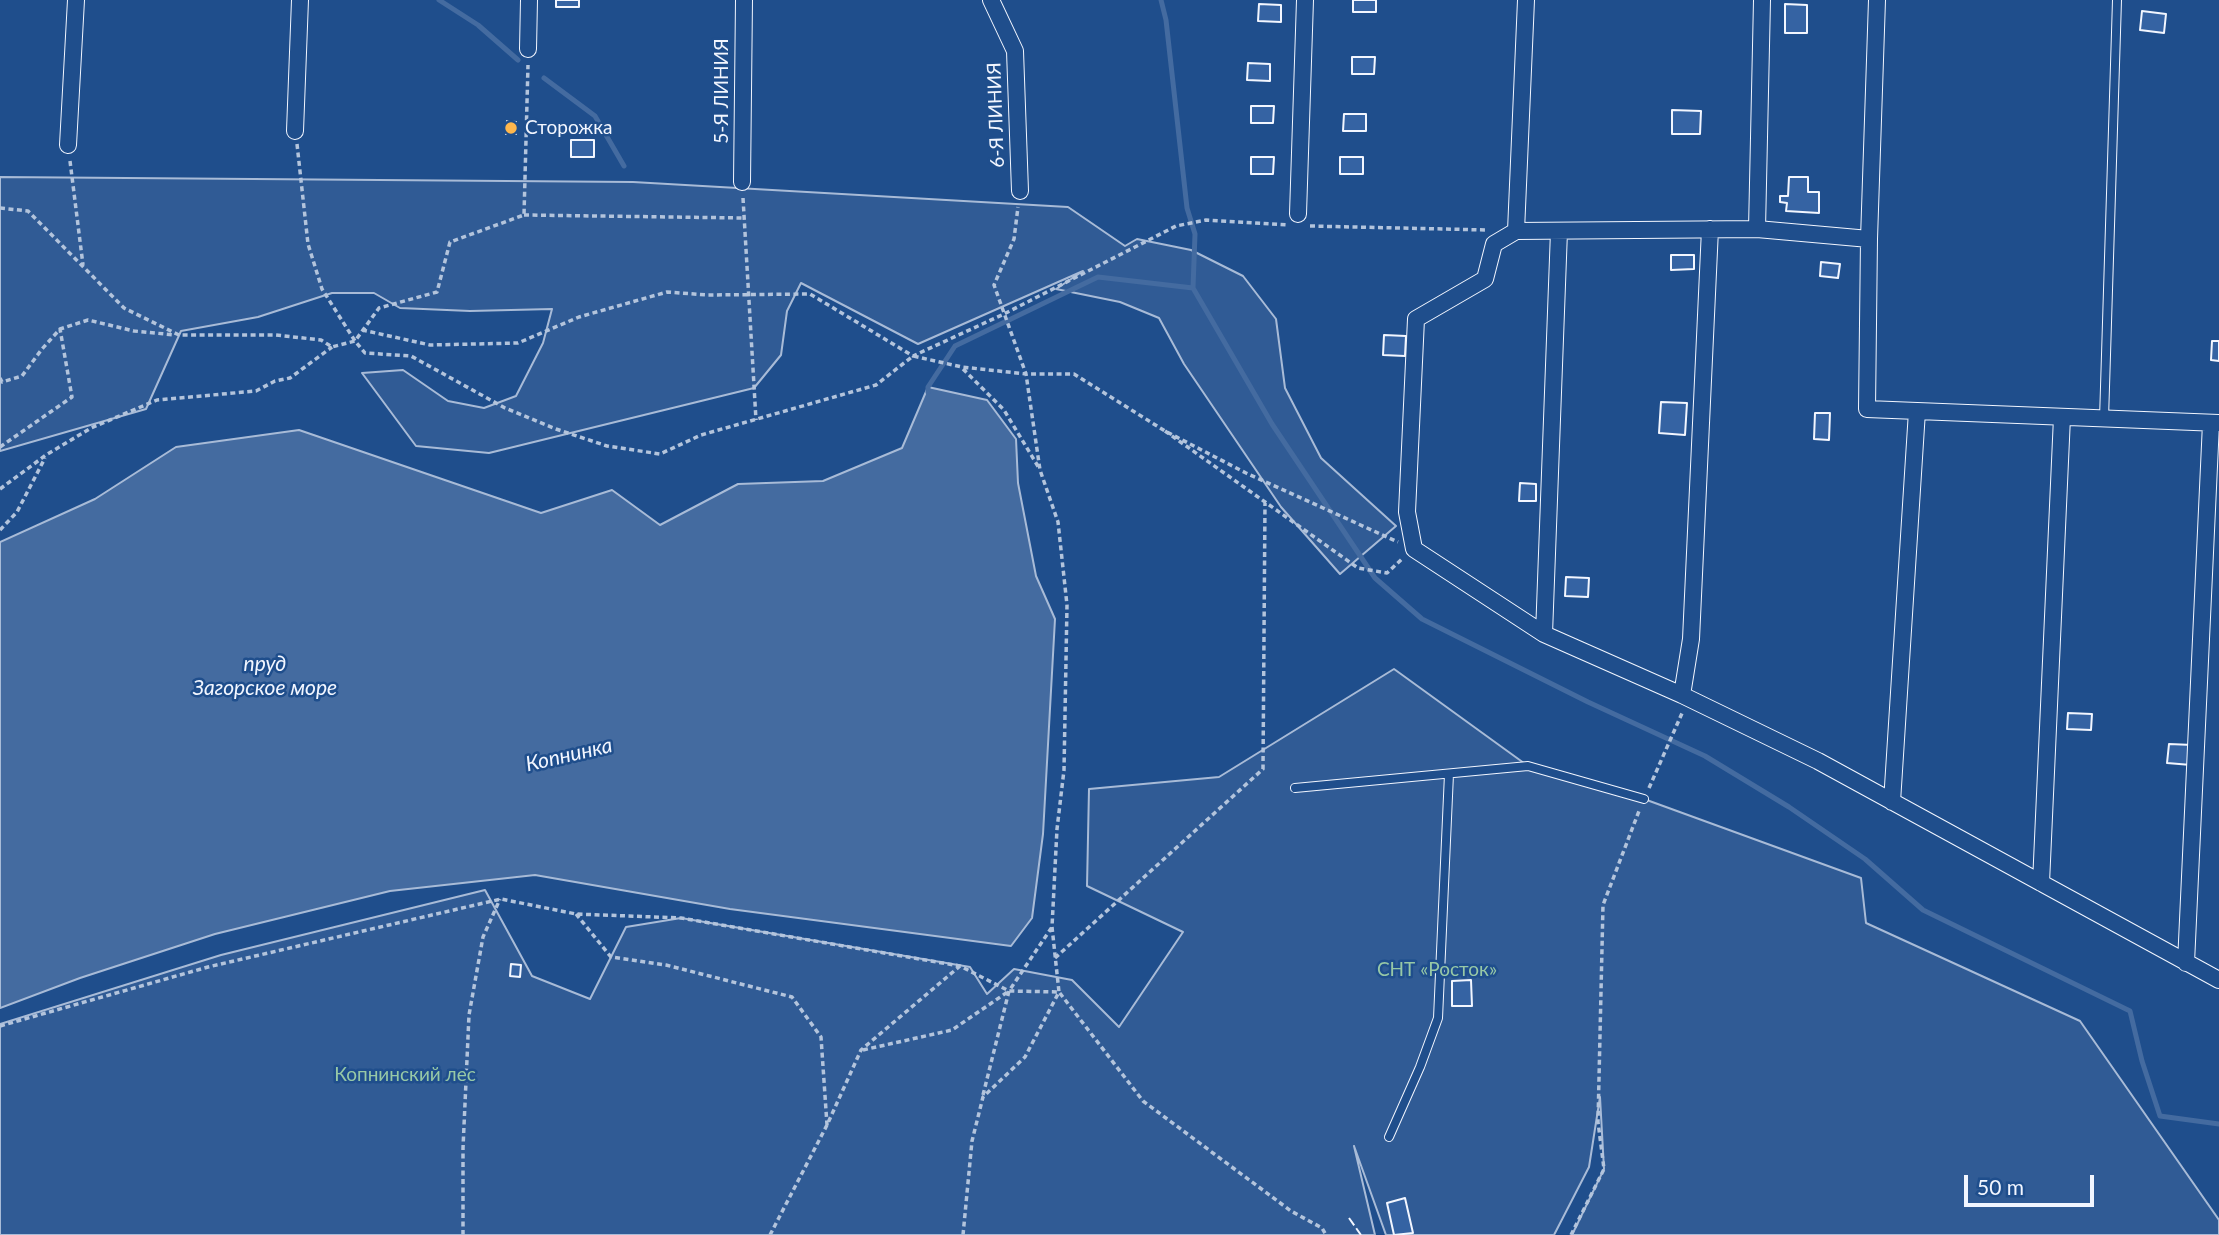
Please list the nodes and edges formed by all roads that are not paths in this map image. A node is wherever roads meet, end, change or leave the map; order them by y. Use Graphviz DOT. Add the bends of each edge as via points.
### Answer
graph roads {
  1 [pos="76,0"];
  2 [pos="300,0"];
  3 [pos="529,0"];
  4 [pos="744,0"];
  5 [pos="991,0"];
  6 [pos="1305,0"];
  7 [pos="1526,0"];
  8 [pos="1762,0"];
  9 [pos="1877,0"];
  10 [pos="2117,0"];
  11 [pos="528,49"];
  12 [pos="295,131"];
  13 [pos="68,145"];
  14 [pos="743,182"];
  15 [pos="1020,191"];
  16 [pos="1297,220"];
  17 [pos="1710,229"];
  18 [pos="1757,229"];
  19 [pos="1516,230"];
  20 [pos="1559,231"];
  21 [pos="1869,239"];
  22 [pos="1917,411"];
  23 [pos="2062,417"];
  24 [pos="2104,419"];
  25 [pos="2215,423"];
  26 [pos="1544,634"];
  27 [pos="1682,695"];
  28 [pos="1449,774"];
  29 [pos="1295,788"];
  30 [pos="1644,799"];
  31 [pos="1892,802"];
  32 [pos="2041,883"];
  33 [pos="2186,962"];
  34 [pos="2219,980"];
  35 [pos="1390,1137"];
  1 -- 13 [label="street"];
  2 -- 12 [label="street"];
  3 -- 11 [label="street"];
  4 -- 14 [label="street, 5-Я ЛИНИЯ"];
  5 -- 15 [label="street, 6-Я ЛИНИЯ" via="1015,51"];
  6 -- 16 [label="street"];
  7 -- 19 [label="street"];
  8 -- 18 [label="street"];
  9 -- 21 [label="street"];
  10 -- 24 [label="lane"];
  17 -- 18 [label="street"];
  17 -- 20 [label="street"];
  17 -- 27 [label="street" via="1691,639"];
  18 -- 21 [label="street"];
  19 -- 20 [label="street"];
  19 -- 26 [label="street" via="1494,244 1485,279 1416,318 1407,512 1414,548"];
  20 -- 26 [label="street"];
  21 -- 22 [label="street" via="1867,410"];
  22 -- 23 [label="street"];
  22 -- 31 [label="street"];
  23 -- 24 [label="street"];
  23 -- 32 [label="street"];
  24 -- 25 [label="street"];
  25 -- 33 [label="street"];
  26 -- 27 [label="street"];
  27 -- 31 [label="street"];
  28 -- 29 [label="lane"];
  28 -- 30 [label="lane" via="1528,766"];
  28 -- 35 [label="lane" via="1438,1018"];
  31 -- 32 [label="street"];
  32 -- 33 [label="street"];
  33 -- 34 [label="street"];
}
